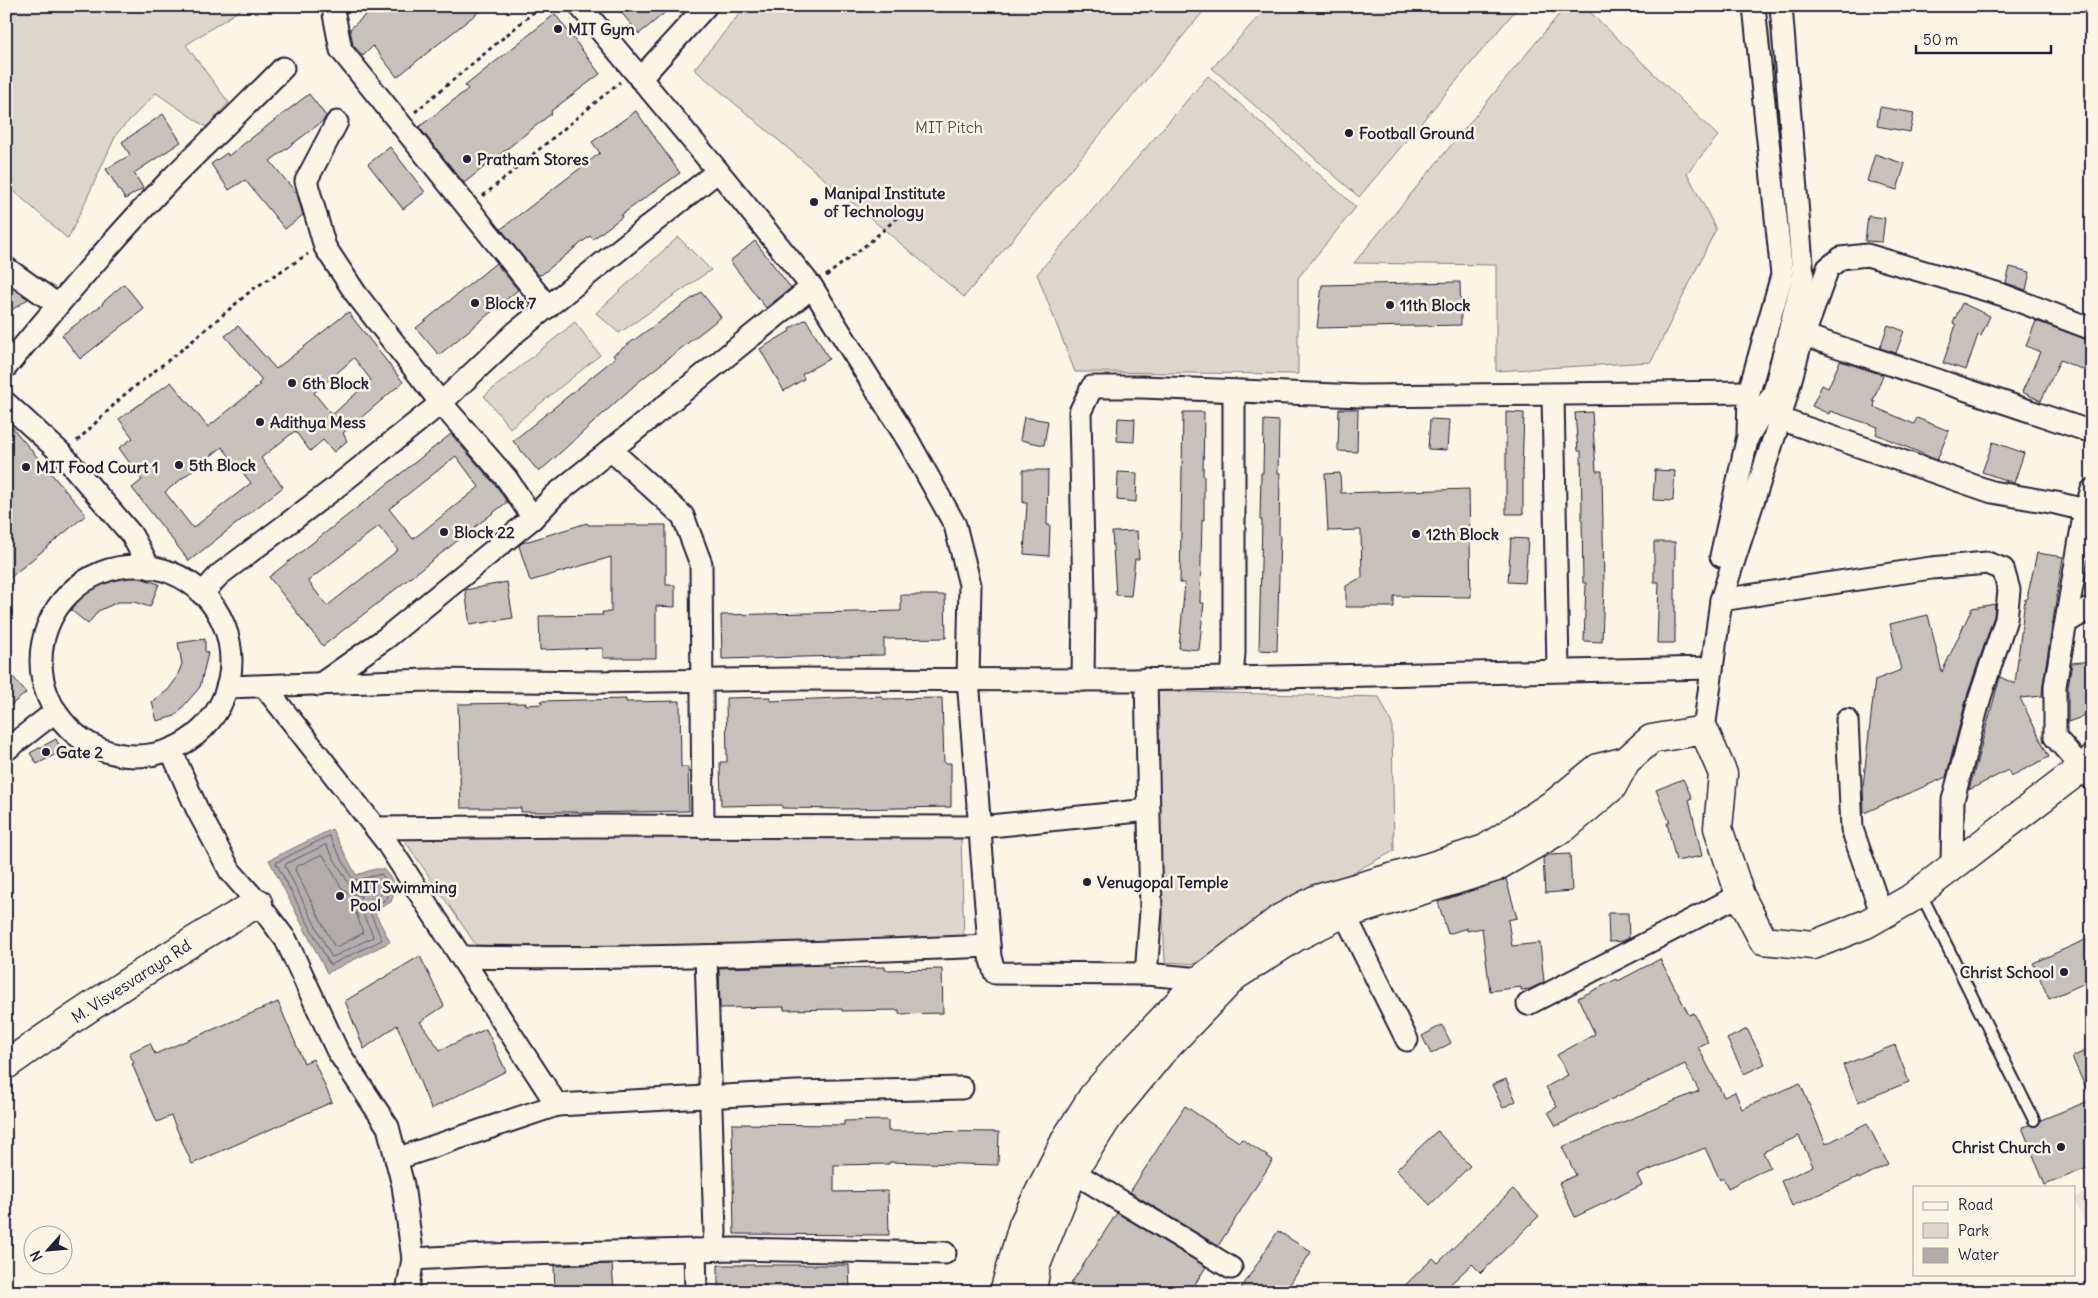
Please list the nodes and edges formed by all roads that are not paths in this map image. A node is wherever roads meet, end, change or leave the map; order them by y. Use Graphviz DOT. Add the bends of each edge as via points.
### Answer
graph roads {
  1 [pos="580,6"];
  2 [pos="706,6"];
  3 [pos="1754,6"];
  4 [pos="1781,6"];
  5 [pos="336,9"];
  6 [pos="283,68"];
  7 [pos="637,75"];
  8 [pos="337,122"];
  9 [pos="718,171"];
  10 [pos="6,268"];
  11 [pos="812,287"];
  12 [pos="58,305"];
  13 [pos="548,307"];
  14 [pos="2092,329"];
  15 [pos="1803,336"];
  16 [pos="6,367"];
  17 [pos="1234,390"];
  18 [pos="1749,392"];
  19 [pos="1553,395"];
  20 [pos="441,402"];
  21 [pos="6,403"];
  22 [pos="1780,419"];
  23 [pos="2092,432"];
  24 [pos="1748,436"];
  25 [pos="611,450"];
  26 [pos="2092,490"];
  27 [pos="2085,510"];
  28 [pos="533,518"];
  29 [pos="150,568"];
  30 [pos="202,594"];
  31 [pos="1721,600"];
  32 [pos="2092,607"];
  33 [pos="2067,622"];
  34 [pos="1704,668"];
  35 [pos="1558,670"];
  36 [pos="1232,678"];
  37 [pos="1146,679"];
  38 [pos="968,680"];
  39 [pos="1083,680"];
  40 [pos="702,681"];
  41 [pos="319,685"];
  42 [pos="227,687"];
  43 [pos="265,687"];
  44 [pos="56,710"];
  45 [pos="1847,720"];
  46 [pos="1704,730"];
  47 [pos="6,750"];
  48 [pos="171,750"];
  49 [pos="1626,761"];
  50 [pos="2088,769"];
  51 [pos="1149,810"];
  52 [pos="703,827"];
  53 [pos="980,827"];
  54 [pos="376,828"];
  55 [pos="1952,866"];
  56 [pos="1920,891"];
  57 [pos="1740,895"];
  58 [pos="258,902"];
  59 [pos="1345,915"];
  60 [pos="1882,915"];
  61 [pos="989,946"];
  62 [pos="706,956"];
  63 [pos="461,957"];
  64 [pos="1146,974"];
  65 [pos="1201,979"];
  66 [pos="1528,1004"];
  67 [pos="1407,1040"];
  68 [pos="6,1065"];
  69 [pos="962,1088"];
  70 [pos="710,1096"];
  71 [pos="557,1105"];
  72 [pos="2034,1120"];
  73 [pos="396,1159"];
  74 [pos="1064,1166"];
  75 [pos="704,1250"];
  76 [pos="945,1253"];
  77 [pos="413,1259"];
  78 [pos="1231,1268"];
  79 [pos="407,1292"];
  80 [pos="696,1292"];
  81 [pos="1004,1292"];
  82 [pos="1032,1292"];
  1 -- 7 [label="street"];
  2 -- 7 [label="street"];
  3 -- 18 [label="street" via="1782,275"];
  4 -- 24 [label="street" via="1803,276 1774,392"];
  5 -- 13 [label="street" via="341,50"];
  6 -- 12 [label="street" via="173,177"];
  7 -- 9 [label="street"];
  8 -- 20 [label="street" via="306,181 325,247 356,294"];
  9 -- 11 [label="street"];
  9 -- 13 [label="street"];
  10 -- 12 [label="street"];
  11 -- 25 [label="street"];
  11 -- 38 [label="street" via="909,442 955,525 970,585"];
  12 -- 16 [label="street"];
  13 -- 20 [label="street" via="516,332"];
  14 -- 15 [label="street" via="2003,295 1867,256 1841,258 1828,268"];
  15 -- 22 [label="street"];
  15 -- 23 [label="street"];
  17 -- 19 [label="street" via="1360,396"];
  17 -- 36 [label="street"];
  17 -- 39 [label="street" via="1092,387 1080,412"];
  18 -- 19 [label="street"];
  18 -- 24 [label="street"];
  19 -- 35 [label="street"];
  20 -- 28 [label="street" via="507,479"];
  20 -- 30 [label="street" via="331,491 219,574"];
  21 -- 29 [label="street" via="63,455 131,534"];
  22 -- 27 [label="street" via="1992,492"];
  22 -- 31 [label="street"];
  24 -- 34 [label="street"];
  25 -- 28 [label="street" via="555,495"];
  25 -- 40 [label="street" via="683,516 701,564"];
  26 -- 27 [label="street"];
  27 -- 33 [label="street"];
  28 -- 41 [label="street" via="386,638"];
  29 -- 30 [label="street" via="180,578"];
  29 -- 44 [label="street" via="122,567 97,575 74,589 56,610 47,629 42,656 44,683"];
  30 -- 42 [label="street" via="218,615 228,640 231,662"];
  31 -- 34 [label="street"];
  31 -- 55 [label="street" via="1932,568 1986,563 2003,569 2009,590 2006,619 1980,697 1953,800"];
  32 -- 33 [label="street"];
  33 -- 50 [label="street" via="2055,686 2055,738"];
  34 -- 35 [label="street"];
  34 -- 46 [label="street"];
  35 -- 36 [label="street"];
  36 -- 37 [label="street"];
  37 -- 39 [label="street"];
  37 -- 51 [label="street"];
  38 -- 39 [label="street"];
  38 -- 40 [label="street"];
  38 -- 53 [label="street"];
  40 -- 41 [label="street" via="428,680"];
  40 -- 52 [label="street"];
  41 -- 43 [label="street"];
  42 -- 43 [label="street"];
  42 -- 48 [label="street" via="206,726"];
  43 -- 54 [label="street"];
  44 -- 47 [label="street"];
  44 -- 48 [label="street" via="78,736 107,752 139,756"];
  45 -- 60 [label="street" via="1852,829"];
  46 -- 49 [label="main road" via="1651,738"];
  46 -- 57 [label="main road" via="1723,774 1718,828"];
  48 -- 58 [label="street" via="230,871"];
  49 -- 59 [label="main road" via="1612,787 1565,827 1494,868"];
  49 -- 65 [label="main road" via="1598,768 1555,803 1486,849 1316,899 1281,918"];
  50 -- 55 [label="main road"];
  51 -- 53 [label="street"];
  51 -- 64 [label="street" via="1151,911"];
  52 -- 53 [label="street"];
  52 -- 54 [label="street"];
  53 -- 61 [label="street"];
  54 -- 63 [label="street"];
  55 -- 56 [label="main road"];
  56 -- 60 [label="main road"];
  56 -- 72 [label="lane"];
  57 -- 60 [label="main road" via="1763,940 1814,945"];
  57 -- 66 [label="street"];
  58 -- 68 [label="main road, M. Visvesvaraya Rd" via="200,936"];
  58 -- 73 [label="street" via="286,940 337,1050 388,1127"];
  59 -- 67 [label="street"];
  59 -- 74 [label="main road" via="1296,937 1235,976 1155,1061"];
  61 -- 62 [label="street"];
  61 -- 64 [label="street" via="995,973"];
  62 -- 63 [label="street" via="585,959"];
  62 -- 70 [label="street"];
  63 -- 71 [label="street"];
  64 -- 65 [label="street"];
  65 -- 74 [label="main road" via="1093,1096 1067,1137"];
  69 -- 70 [label="street"];
  70 -- 71 [label="street"];
  70 -- 75 [label="street" via="715,1232"];
  71 -- 73 [label="street"];
  73 -- 77 [label="street" via="403,1185"];
  74 -- 78 [label="street"];
  74 -- 81 [label="main road" via="1023,1225"];
  74 -- 82 [label="main road" via="1036,1265"];
  75 -- 76 [label="street"];
  75 -- 77 [label="street"];
  75 -- 80 [label="street"];
  77 -- 79 [label="street"];
}
